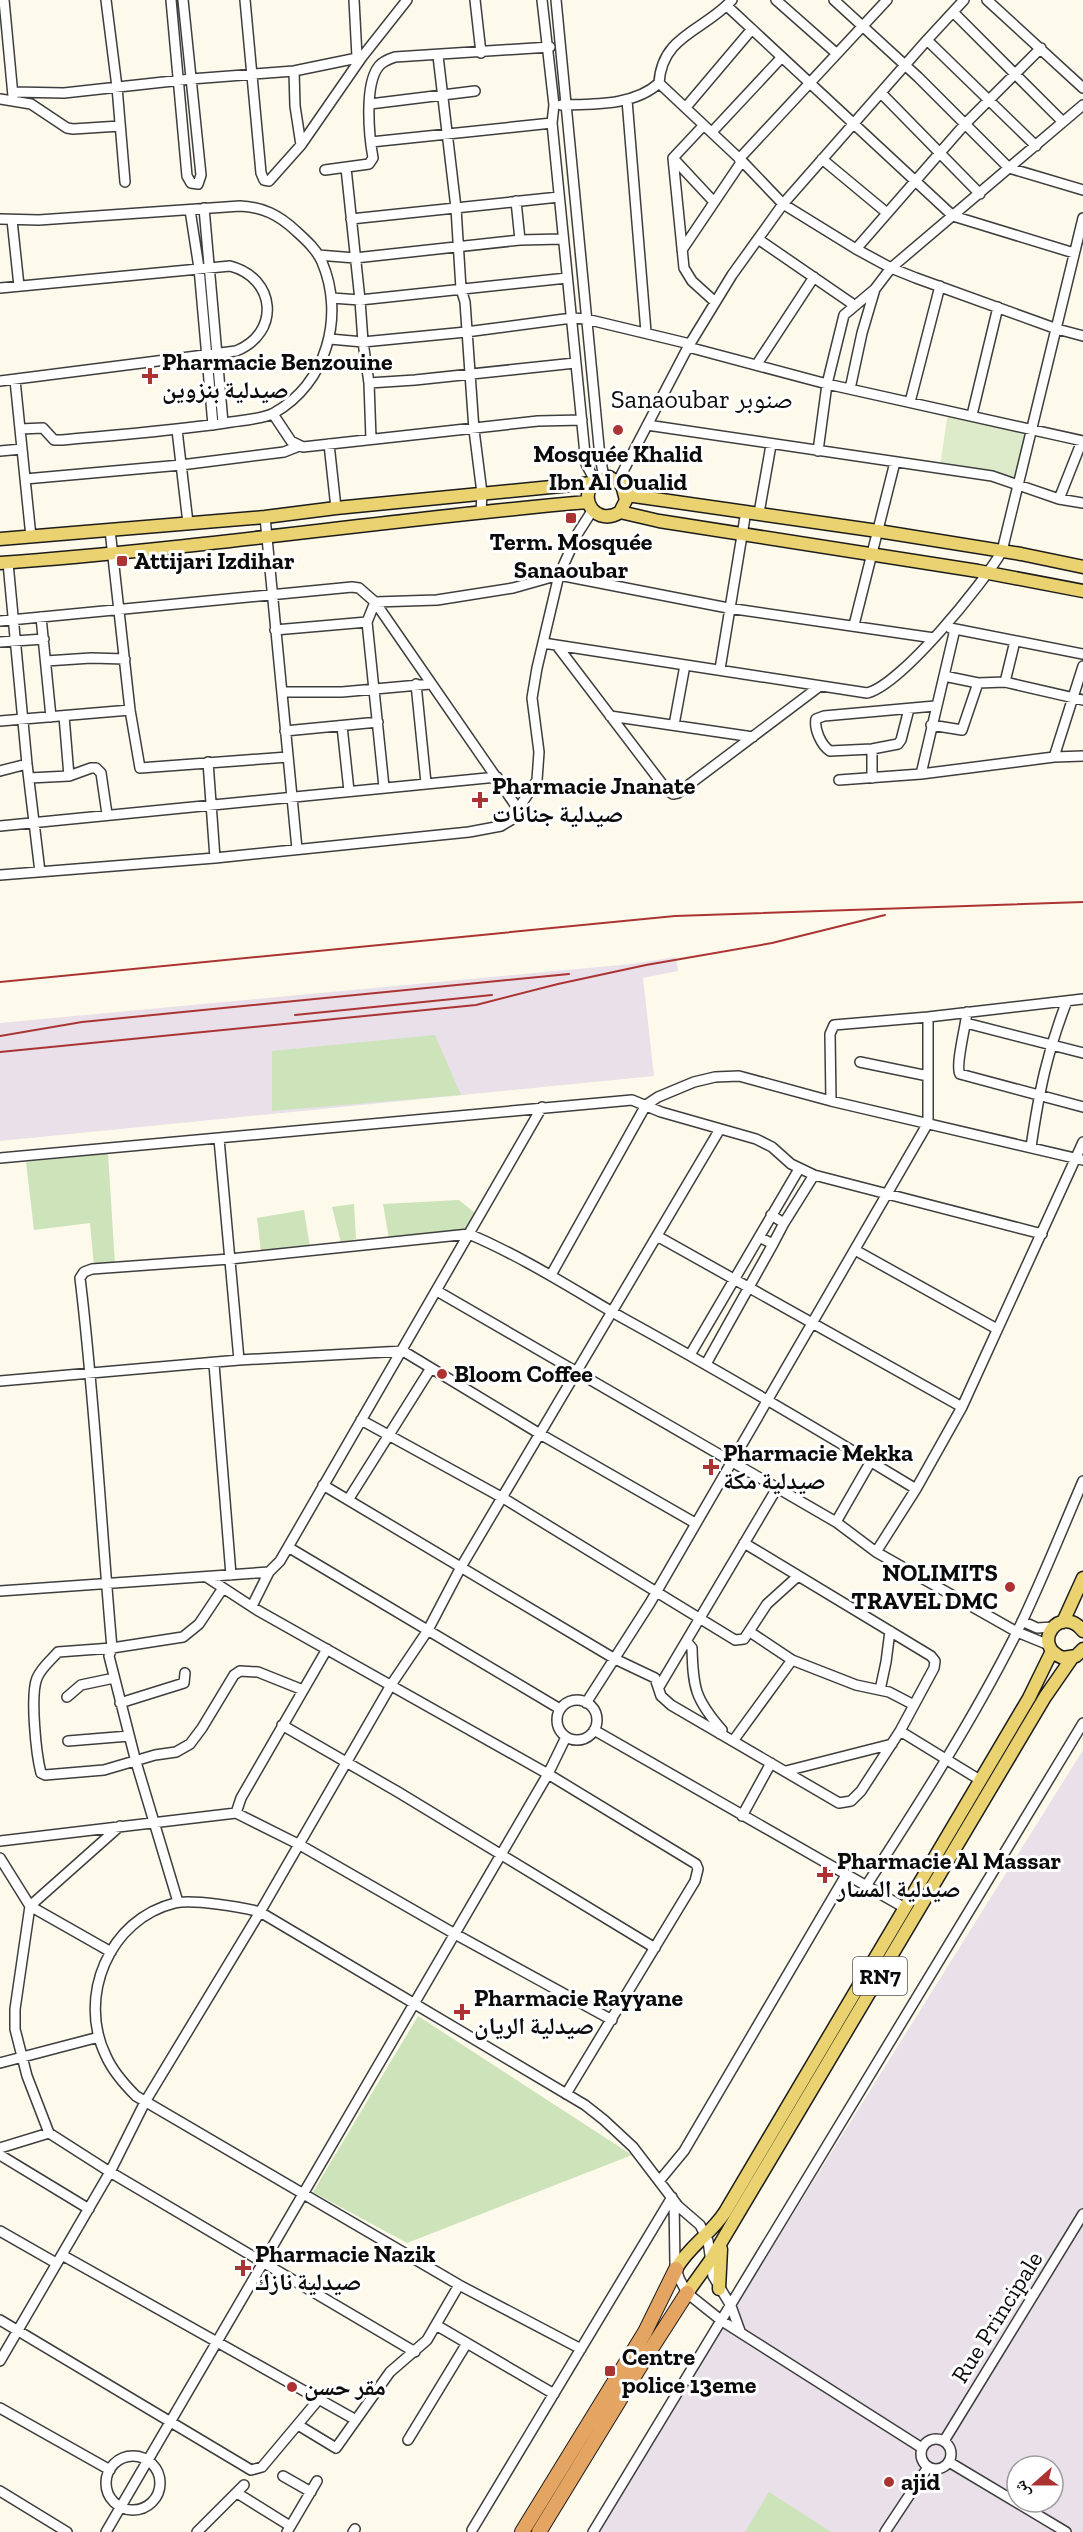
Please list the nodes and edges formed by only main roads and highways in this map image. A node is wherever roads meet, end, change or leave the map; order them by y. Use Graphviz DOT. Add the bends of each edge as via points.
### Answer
graph roads {
  1 [pos="597,480"];
  2 [pos="627,495"];
  3 [pos="590,507"];
  4 [pos="620,512"];
  5 [pos="0,539"];
  6 [pos="4,563"];
  7 [pos="1083,567"];
  8 [pos="1083,591"];
  9 [pos="1083,1578"];
  10 [pos="1058,1624"];
  11 [pos="1082,1626"];
  12 [pos="1050,1648"];
  13 [pos="1083,1649"];
  14 [pos="1072,1658"];
  15 [pos="724,2239"];
  16 [pos="676,2269"];
  17 [pos="719,2289"];
  18 [pos="687,2293"];
  19 [pos="522,2532"];
  20 [pos="539,2532"];
  1 -- 2 [label="main road" via="618,481"];
  1 -- 3 [label="main road" via="587,492"];
  1 -- 5 [label="main road" via="264,517"];
  2 -- 4 [label="main road"];
  2 -- 7 [label="main road" via="878,531"];
  3 -- 4 [label="main road" via="603,517"];
  3 -- 6 [label="main road" via="481,512 267,538"];
  4 -- 8 [label="main road"];
  9 -- 10 [label="main road, RN7"];
  10 -- 11 [label="main road" via="1072,1622"];
  10 -- 12 [label="main road, RN7" via="1049,1635"];
  12 -- 14 [label="main road" via="1058,1657"];
  12 -- 16 [label="main road, RN7" via="1035,1687 725,2212"];
  13 -- 14 [label="main road, RN7"];
  14 -- 15 [label="main road, RN7" via="1045,1697"];
  15 -- 17 [label="main road"];
  15 -- 18 [label="main road, RN7"];
  16 -- 19 [label="highway, RN7" via="645,2332"];
  18 -- 20 [label="highway, RN7"];
}
